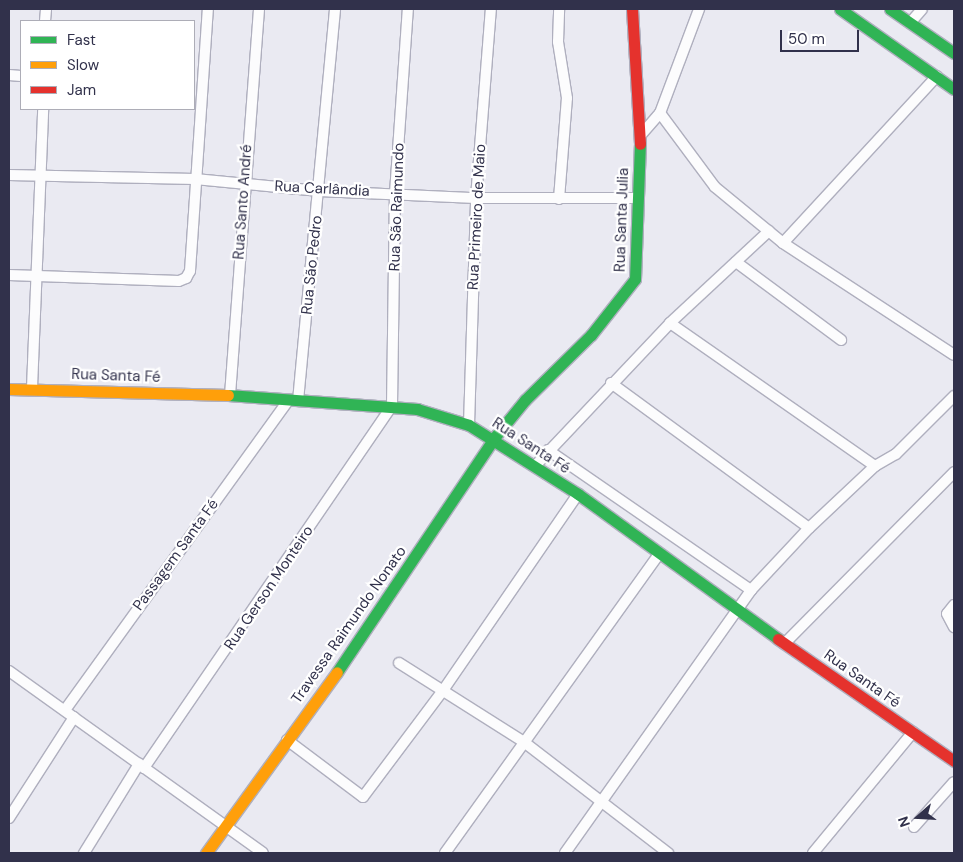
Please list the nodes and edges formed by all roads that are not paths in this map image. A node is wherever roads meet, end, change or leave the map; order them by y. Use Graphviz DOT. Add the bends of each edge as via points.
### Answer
graph roads {
  1 [pos="208,9"];
  2 [pos="259,9"];
  3 [pos="335,9"];
  4 [pos="408,9"];
  5 [pos="490,9"];
  6 [pos="559,9"];
  7 [pos="632,9"];
  8 [pos="700,9"];
  9 [pos="840,9"];
  10 [pos="890,9"];
  11 [pos="922,9"];
  12 [pos="910,23"];
  13 [pos="954,53"];
  14 [pos="937,76"];
  15 [pos="198,86"];
  16 [pos="954,89"];
  17 [pos="43,110"];
  18 [pos="660,113"];
  19 [pos="640,136"];
  20 [pos="9,175"];
  21 [pos="40,177"];
  22 [pos="195,179"];
  23 [pos="244,184"];
  24 [pos="319,191"];
  25 [pos="396,193"];
  26 [pos="476,198"];
  27 [pos="636,198"];
  28 [pos="559,199"];
  29 [pos="769,231"];
  30 [pos="783,243"];
  31 [pos="736,262"];
  32 [pos="9,275"];
  33 [pos="36,275"];
  34 [pos="670,323"];
  35 [pos="841,340"];
  36 [pos="954,354"];
  37 [pos="611,383"];
  38 [pos="32,388"];
  39 [pos="9,389"];
  40 [pos="230,396"];
  41 [pos="954,396"];
  42 [pos="293,401"];
  43 [pos="392,406"];
  44 [pos="469,425"];
  45 [pos="494,438"];
  46 [pos="548,450"];
  47 [pos="535,466"];
  48 [pos="875,466"];
  49 [pos="954,472"];
  50 [pos="578,494"];
  51 [pos="809,528"];
  52 [pos="658,555"];
  53 [pos="751,590"];
  54 [pos="954,605"];
  55 [pos="737,611"];
  56 [pos="954,627"];
  57 [pos="784,644"];
  58 [pos="399,663"];
  59 [pos="9,671"];
  60 [pos="444,689"];
  61 [pos="65,710"];
  62 [pos="74,717"];
  63 [pos="913,732"];
  64 [pos="287,740"];
  65 [pos="524,742"];
  66 [pos="954,761"];
  67 [pos="142,766"];
  68 [pos="954,782"];
  69 [pos="602,800"];
  70 [pos="9,818"];
  71 [pos="224,827"];
  72 [pos="914,828"];
  73 [pos="84,853"];
  74 [pos="206,853"];
  75 [pos="263,853"];
  76 [pos="444,853"];
  77 [pos="565,853"];
  78 [pos="668,853"];
  79 [pos="813,853"];
  1 -- 15 [label="street"];
  2 -- 23 [label="street, Rua Santo André"];
  3 -- 24 [label="street, Rua São Pedro"];
  4 -- 25 [label="street, Rua São Raimundo"];
  5 -- 26 [label="street, Rua Primeiro de Maio"];
  6 -- 28 [label="street" via="558,42 567,98"];
  7 -- 19 [label="street, Rua Santa Julia"];
  8 -- 18 [label="street"];
  9 -- 14 [label="street"];
  10 -- 12 [label="street"];
  11 -- 12 [label="street"];
  12 -- 13 [label="street"];
  14 -- 16 [label="street"];
  14 -- 30 [label="street"];
  15 -- 22 [label="street"];
  17 -- 21 [label="street"];
  18 -- 19 [label="street"];
  18 -- 29 [label="street" via="715,187"];
  19 -- 27 [label="street, Rua Santa Julia"];
  20 -- 21 [label="street, Rua Carlândia"];
  21 -- 22 [label="street, Rua Carlândia"];
  21 -- 33 [label="street"];
  22 -- 23 [label="street, Rua Carlândia"];
  22 -- 33 [label="street" via="190,271 180,281"];
  23 -- 24 [label="street, Rua Carlândia"];
  23 -- 40 [label="street, Rua Santo André"];
  24 -- 25 [label="street, Rua Carlândia"];
  24 -- 42 [label="street, Rua São Pedro"];
  25 -- 26 [label="street, Rua Carlândia"];
  25 -- 43 [label="street, Rua São Raimundo"];
  26 -- 28 [label="street, Rua Carlândia"];
  26 -- 44 [label="street, Rua Primeiro de Maio"];
  27 -- 28 [label="street, Rua Carlândia"];
  27 -- 45 [label="street, Rua Santa Julia" via="635,279 591,335 525,400"];
  29 -- 30 [label="street"];
  29 -- 31 [label="street"];
  30 -- 36 [label="street" via="876,307"];
  31 -- 34 [label="street"];
  31 -- 35 [label="street"];
  32 -- 33 [label="street"];
  33 -- 38 [label="street"];
  34 -- 37 [label="street"];
  34 -- 48 [label="street"];
  37 -- 46 [label="street"];
  37 -- 51 [label="street"];
  38 -- 39 [label="street, Rua Santa Fé"];
  38 -- 40 [label="street, Rua Santa Fé"];
  40 -- 42 [label="street, Rua Santa Fé"];
  41 -- 48 [label="street" via="896,454"];
  42 -- 43 [label="street, Rua Santa Fé"];
  42 -- 61 [label="street, Passagem Santa Fé"];
  43 -- 44 [label="street, Rua Santa Fé" via="417,409"];
  43 -- 67 [label="street, Rua Gerson Monteiro"];
  44 -- 45 [label="street, Rua Santa Fé"];
  45 -- 47 [label="street, Rua Santa Fé"];
  45 -- 64 [label="street, Travessa Raimundo Nonato" via="363,636"];
  46 -- 47 [label="street"];
  46 -- 53 [label="street"];
  47 -- 50 [label="street, Rua Santa Fé"];
  48 -- 51 [label="street"];
  49 -- 57 [label="street"];
  50 -- 52 [label="street, Rua Santa Fé"];
  50 -- 60 [label="street"];
  51 -- 53 [label="street"];
  52 -- 55 [label="street, Rua Santa Fé"];
  52 -- 65 [label="street"];
  53 -- 55 [label="street"];
  54 -- 56 [label="street" via="948,614"];
  55 -- 57 [label="street, Rua Santa Fé"];
  55 -- 69 [label="street"];
  57 -- 63 [label="street, Rua Santa Fé"];
  58 -- 60 [label="street"];
  59 -- 61 [label="street"];
  60 -- 64 [label="street" via="364,797"];
  60 -- 65 [label="street"];
  61 -- 62 [label="street"];
  62 -- 67 [label="street"];
  62 -- 70 [label="street"];
  63 -- 66 [label="street, Rua Santa Fé"];
  63 -- 79 [label="street"];
  64 -- 71 [label="street, Travessa Raimundo Nonato"];
  65 -- 69 [label="street"];
  65 -- 76 [label="street"];
  67 -- 71 [label="street"];
  67 -- 73 [label="street, Rua Gerson Monteiro"];
  68 -- 72 [label="street"];
  69 -- 77 [label="street"];
  69 -- 78 [label="street"];
  71 -- 74 [label="street, Travessa Raimundo Nonato"];
  71 -- 75 [label="street"];
}
